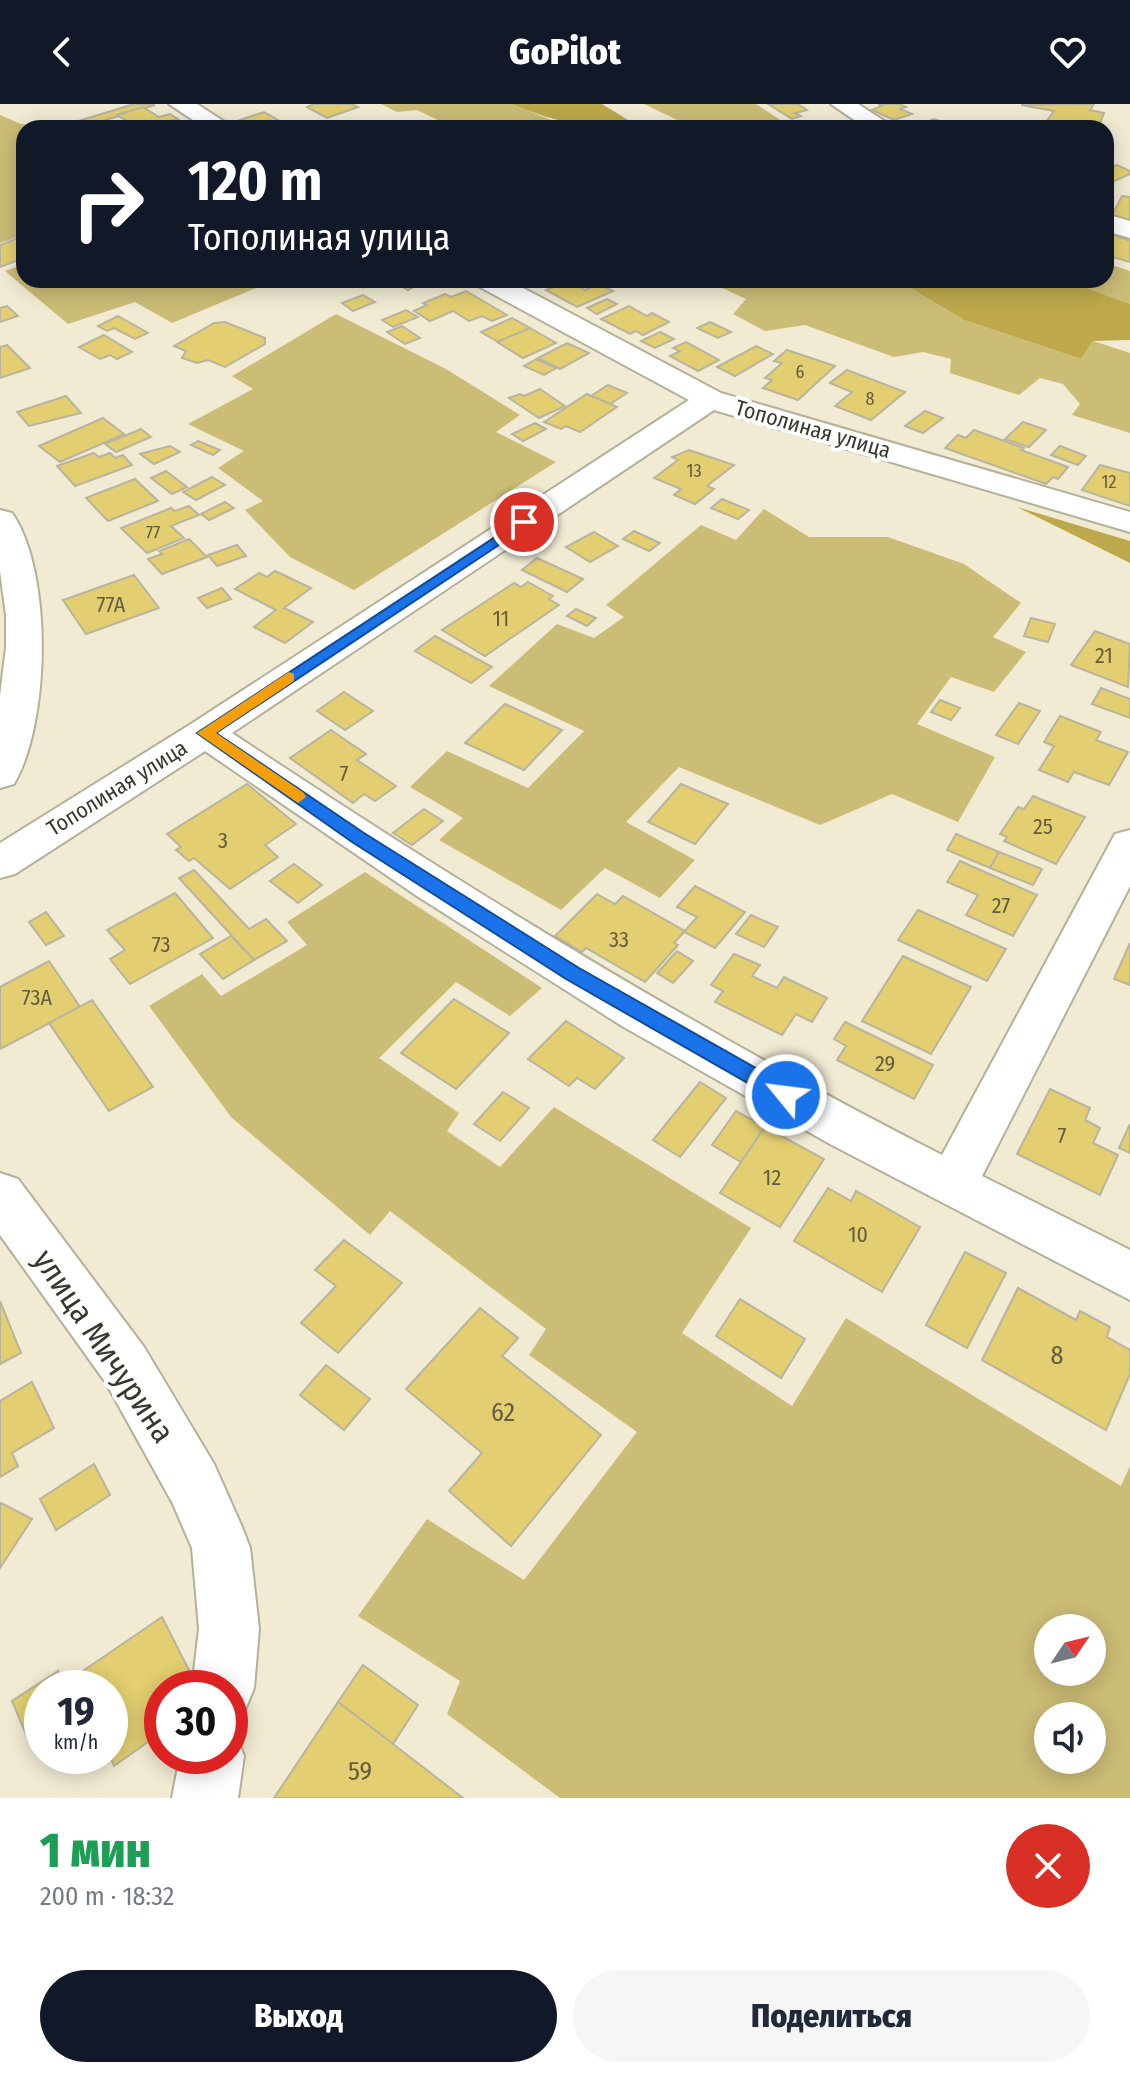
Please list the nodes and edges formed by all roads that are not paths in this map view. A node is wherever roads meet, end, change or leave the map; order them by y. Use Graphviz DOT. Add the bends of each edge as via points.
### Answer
graph roads {
  1 [pos="180,104"];
  2 [pos="842,104"];
  3 [pos="208,120"];
  4 [pos="869,120"];
  5 [pos="503,288"];
  6 [pos="710,399"];
  7 [pos="0,520"];
  8 [pos="1130,522"];
  9 [pos="205,733"];
  10 [pos="0,774"];
  11 [pos="1130,845"];
  12 [pos="0,863"];
  13 [pos="952,1185"];
  14 [pos="0,1195"];
  15 [pos="1130,1276"];
  16 [pos="225,1670"];
  17 [pos="209,1774"];
  18 [pos="205,1798"];
  1 -- 3 [label="street"];
  2 -- 4 [label="street"];
  5 -- 6 [label="street"];
  6 -- 8 [label="street, Тополиная улица"];
  6 -- 9 [label="street, Тополиная улица"];
  7 -- 10 [label="street" via="21,584 26,645 23,690"];
  9 -- 12 [label="street, Тополиная улица"];
  9 -- 13 [label="street" via="572,974"];
  11 -- 13 [label="street"];
  13 -- 15 [label="street"];
  14 -- 16 [label="street, улица Мичурина" via="125,1365 194,1484 221,1548 229,1629"];
  17 -- 18 [label="street"];
}
